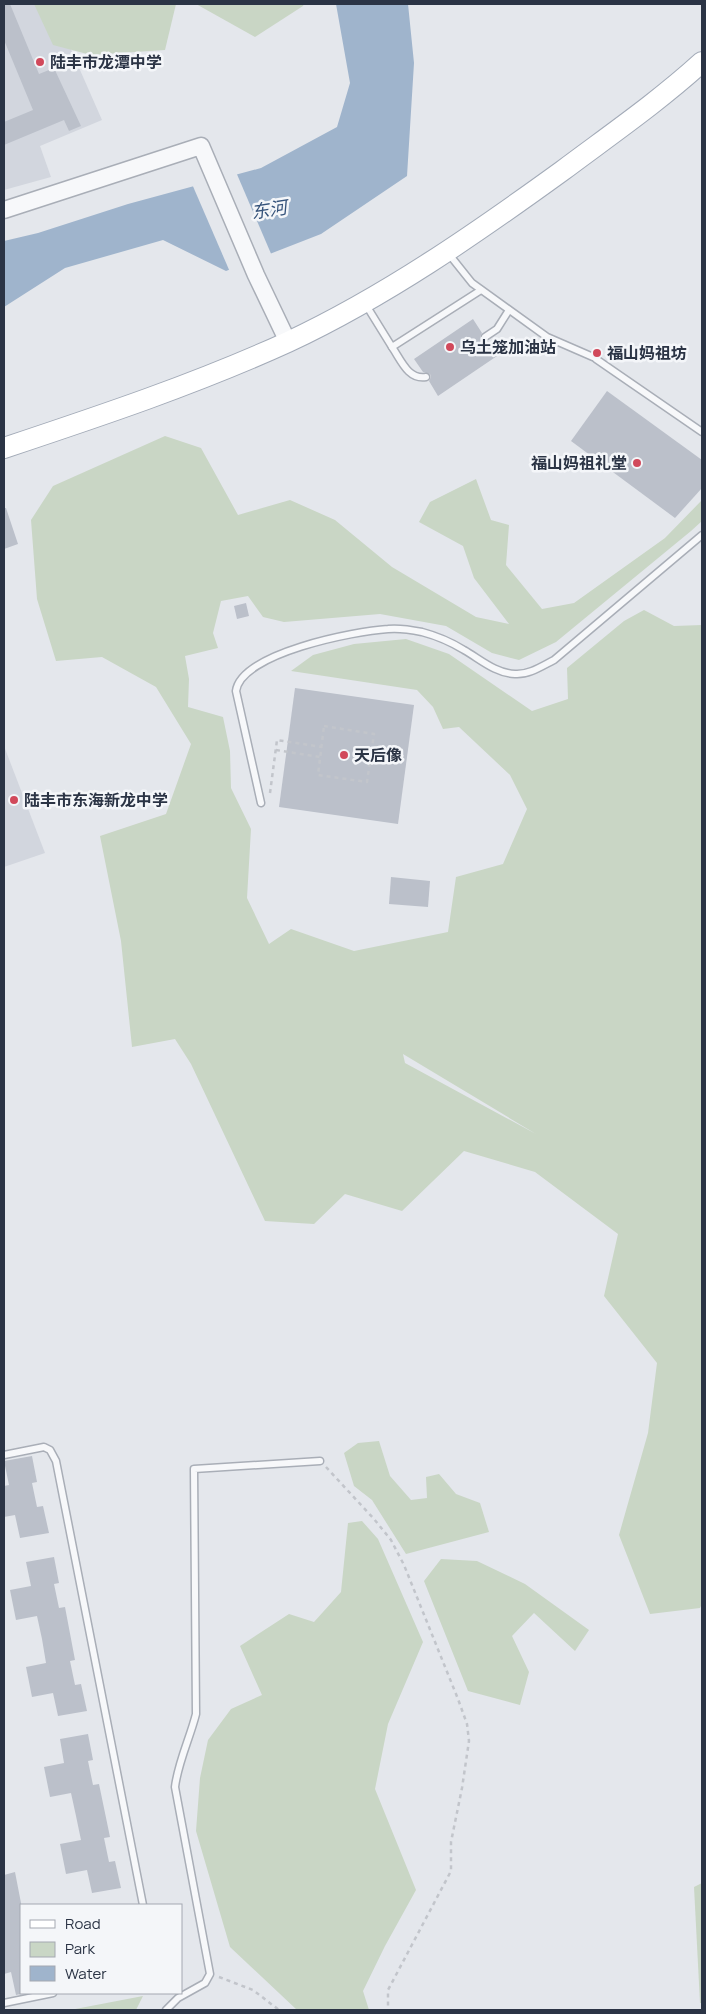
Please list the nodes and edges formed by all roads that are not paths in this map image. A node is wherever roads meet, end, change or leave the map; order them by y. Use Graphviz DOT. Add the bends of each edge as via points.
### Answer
graph roads {
  1 [pos="702,62"];
  2 [pos="702,74"];
  3 [pos="670,91"];
  4 [pos="4,210"];
  5 [pos="448,252"];
  6 [pos="481,290"];
  7 [pos="364,302"];
  8 [pos="509,310"];
  9 [pos="485,337"];
  10 [pos="288,342"];
  11 [pos="392,347"];
  12 [pos="426,377"];
  13 [pos="702,432"];
  14 [pos="4,448"];
  15 [pos="702,534"];
  16 [pos="261,800"];
  17 [pos="4,1455"];
  18 [pos="320,1461"];
  19 [pos="143,1904"];
  20 [pos="48,1994"];
  21 [pos="4,2003"];
  22 [pos="166,2010"];
  1 -- 3 [label="main road"];
  2 -- 3 [label="main road"];
  3 -- 5 [label="main road"];
  4 -- 10 [label="street" via="201,146"];
  5 -- 6 [label="lane"];
  5 -- 7 [label="main road"];
  6 -- 8 [label="lane"];
  6 -- 11 [label="lane"];
  7 -- 10 [label="main road"];
  7 -- 11 [label="lane"];
  8 -- 9 [label="lane" via="497,329"];
  8 -- 13 [label="lane" via="547,337 594,358"];
  10 -- 14 [label="main road" via="144,402"];
  11 -- 12 [label="lane" via="409,373"];
  15 -- 16 [label="lane" via="554,660 533,671 501,672 446,640 422,632 390,629 328,638 284,652 260,664 243,676 236,690"];
  17 -- 19 [label="lane" via="44,1447 50,1450 56,1461"];
  18 -- 22 [label="lane" via="194,1469 196,1714 175,1787 210,1974 205,1983 178,1998"];
  20 -- 21 [label="lane"];
}
